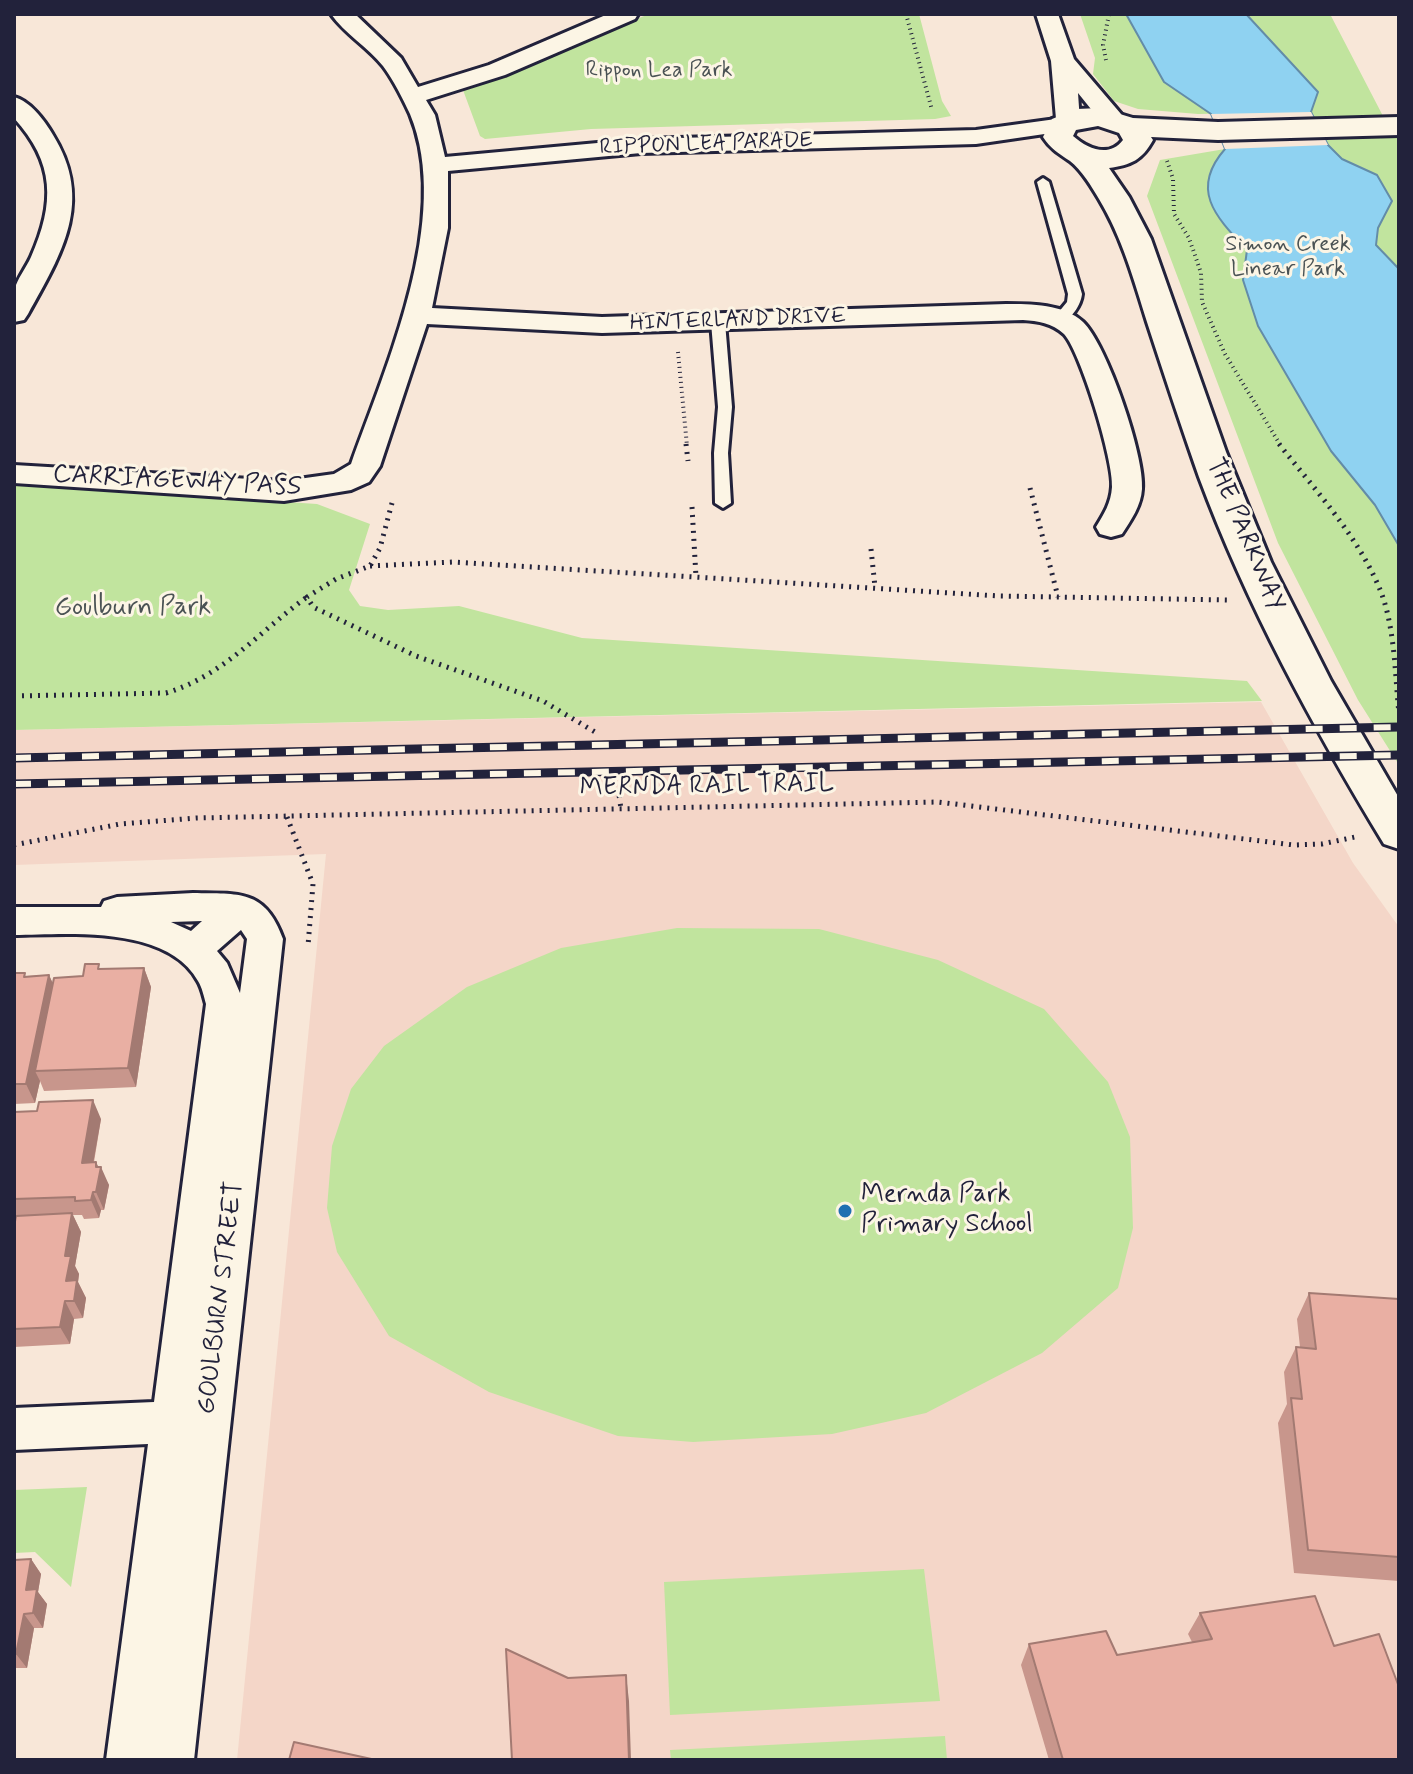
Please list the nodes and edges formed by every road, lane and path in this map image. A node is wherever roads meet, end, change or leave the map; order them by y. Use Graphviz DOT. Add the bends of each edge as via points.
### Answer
graph roads {
  1 [pos="342,14"];
  2 [pos="627,14"];
  3 [pos="906,14"];
  4 [pos="1047,14"];
  5 [pos="1109,14"];
  6 [pos="1063,61"];
  7 [pos="1108,66"];
  8 [pos="414,96"];
  9 [pos="14,104"];
  10 [pos="942,115"];
  11 [pos="1399,126"];
  12 [pos="1218,131"];
  13 [pos="1070,138"];
  14 [pos="1125,138"];
  15 [pos="1159,145"];
  16 [pos="437,165"];
  17 [pos="1043,182"];
  18 [pos="1129,219"];
  19 [pos="14,314"];
  20 [pos="416,315"];
  21 [pos="1060,319"];
  22 [pos="718,322"];
  23 [pos="676,323"];
  24 [pos="689,469"];
  25 [pos="14,474"];
  26 [pos="1030,488"];
  27 [pos="692,500"];
  28 [pos="392,503"];
  29 [pos="723,503"];
  30 [pos="1111,527"];
  31 [pos="871,549"];
  32 [pos="370,566"];
  33 [pos="696,577"];
  34 [pos="875,587"];
  35 [pos="307,597"];
  36 [pos="1058,597"];
  37 [pos="1229,600"];
  38 [pos="14,696"];
  39 [pos="1399,714"];
  40 [pos="595,732"];
  41 [pos="618,788"];
  42 [pos="621,809"];
  43 [pos="1398,832"];
  44 [pos="14,845"];
  45 [pos="242,908"];
  46 [pos="76,919"];
  47 [pos="14,921"];
  48 [pos="194,949"];
  49 [pos="173,1422"];
  50 [pos="14,1429"];
  51 [pos="131,1760"];
  52 [pos="169,1760"];
  1 -- 8 [label="street, CARRIAGEWAY PASS"];
  2 -- 8 [label="street" via="497,70"];
  3 -- 10 [label="path" via="928,105"];
  4 -- 6 [label="street"];
  5 -- 7 [label="path" via="1103,45"];
  6 -- 13 [label="street"];
  6 -- 14 [label="street"];
  8 -- 16 [label="street, CARRIAGEWAY PASS"];
  9 -- 19 [label="street" via="40,131 53,156 62,197 49,252"];
  11 -- 12 [label="street"];
  12 -- 14 [label="street"];
  12 -- 15 [label="street"];
  13 -- 14 [label="street" via="1106,159"];
  13 -- 14 [label="street" via="1089,117"];
  13 -- 16 [label="street, RIPPON LEA PARADE" via="641,146"];
  13 -- 18 [label="street, THE PARKWAY"];
  14 -- 15 [label="street"];
  14 -- 18 [label="street, THE PARKWAY"];
  15 -- 39 [label="path" via="1173,179 1174,214 1195,254 1202,302 1225,354 1277,441 1348,533 1381,592"];
  16 -- 20 [label="street, CARRIAGEWAY PASS" via="437,232"];
  17 -- 21 [label="lane" via="1075,294"];
  18 -- 43 [label="street, THE PARKWAY" via="1236,523 1321,700"];
  20 -- 23 [label="street, HINTERLAND DRIVE" via="587,325"];
  20 -- 25 [label="street, CARRIAGEWAY PASS" via="365,466 340,483 284,491"];
  21 -- 22 [label="street, HINTERLAND DRIVE" via="1006,312"];
  21 -- 30 [label="street" via="1081,335 1088,349 1127,473 1129,491"];
  22 -- 23 [label="street, HINTERLAND DRIVE"];
  22 -- 29 [label="lane" via="725,407"];
  23 -- 24 [label="path"];
  26 -- 36 [label="path"];
  27 -- 33 [label="path"];
  28 -- 32 [label="path"];
  31 -- 34 [label="path"];
  32 -- 33 [label="path" via="453,562"];
  32 -- 35 [label="path"];
  33 -- 34 [label="path"];
  34 -- 36 [label="path"];
  35 -- 38 [label="path" via="203,682 187,689"];
  35 -- 40 [label="path" via="326,615 444,667 555,706"];
  36 -- 37 [label="path"];
  41 -- 42 [label="path"];
  42 -- 43 [label="path, MERNDA RAIL TRAIL" via="938,802 1294,845"];
  42 -- 44 [label="path, MERNDA RAIL TRAIL" via="174,819 86,829"];
  45 -- 46 [label="street" via="136,908"];
  45 -- 48 [label="street"];
  45 -- 52 [label="street, GOULBURN STREET" via="260,925 265,939"];
  46 -- 47 [label="street, GOULBURN STREET"];
  46 -- 48 [label="street, GOULBURN STREET" via="154,930"];
  48 -- 49 [label="street, GOULBURN STREET" via="222,988 225,1004"];
  49 -- 50 [label="street"];
  49 -- 51 [label="street, GOULBURN STREET"];
}
